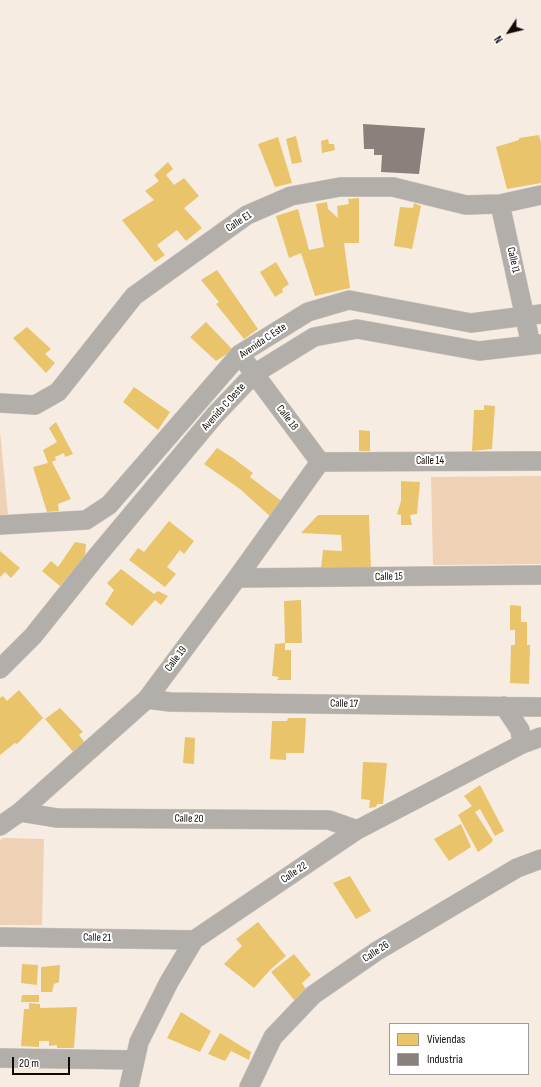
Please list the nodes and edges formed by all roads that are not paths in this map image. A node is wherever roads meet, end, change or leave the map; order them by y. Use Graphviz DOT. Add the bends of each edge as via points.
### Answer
graph roads {
  1 [pos="541,195"];
  2 [pos="500,204"];
  3 [pos="533,315"];
  4 [pos="536,345"];
  5 [pos="240,354"];
  6 [pos="254,374"];
  7 [pos="0,403"];
  8 [pos="541,461"];
  9 [pos="320,462"];
  10 [pos="0,525"];
  11 [pos="541,575"];
  12 [pos="237,578"];
  13 [pos="0,669"];
  14 [pos="147,699"];
  15 [pos="504,706"];
  16 [pos="541,707"];
  17 [pos="541,737"];
  18 [pos="522,744"];
  19 [pos="20,812"];
  20 [pos="0,826"];
  21 [pos="357,830"];
  22 [pos="541,858"];
  23 [pos="0,937"];
  24 [pos="194,940"];
  25 [pos="0,1058"];
  26 [pos="135,1060"];
  27 [pos="129,1087"];
  28 [pos="249,1087"];
  1 -- 2 [label="street, Calle E1"];
  2 -- 3 [label="street, Calle I1"];
  2 -- 7 [label="street, Calle E1" via="466,205 394,187 340,187 291,196 247,215 134,296 58,392 35,405"];
  3 -- 4 [label="street, Calle I1"];
  3 -- 5 [label="street, Avenida C Este" via="471,323 349,300 308,312"];
  4 -- 6 [label="street, Avenida C Oeste" via="479,351 357,329 314,337"];
  5 -- 6 [label="street, Calle 18"];
  5 -- 10 [label="street, Avenida C Este" via="109,505 86,520"];
  6 -- 9 [label="street, Calle 18"];
  6 -- 13 [label="street, Avenida C Oeste" via="215,415 117,531 33,636"];
  8 -- 9 [label="street, Calle 14"];
  9 -- 12 [label="street, Calle 19"];
  11 -- 12 [label="street, Calle 15"];
  12 -- 14 [label="street, Calle 19"];
  14 -- 15 [label="street, Calle 17" via="170,702"];
  14 -- 19 [label="street, Calle 19"];
  15 -- 16 [label="street, Calle 17"];
  15 -- 18 [label="street" via="520,730"];
  17 -- 18 [label="street, Calle 22"];
  18 -- 21 [label="street, Calle 22"];
  19 -- 20 [label="street, Calle 19"];
  19 -- 21 [label="street, Calle 20" via="57,818 329,820"];
  21 -- 24 [label="street, Calle 22"];
  22 -- 28 [label="street, Calle 26" via="517,868 384,947 313,995 273,1037"];
  23 -- 24 [label="street, Calle 21"];
  24 -- 26 [label="street, Calle 22" via="138,1042"];
  25 -- 26 [label="street"];
  26 -- 27 [label="street, Calle 22"];
}
